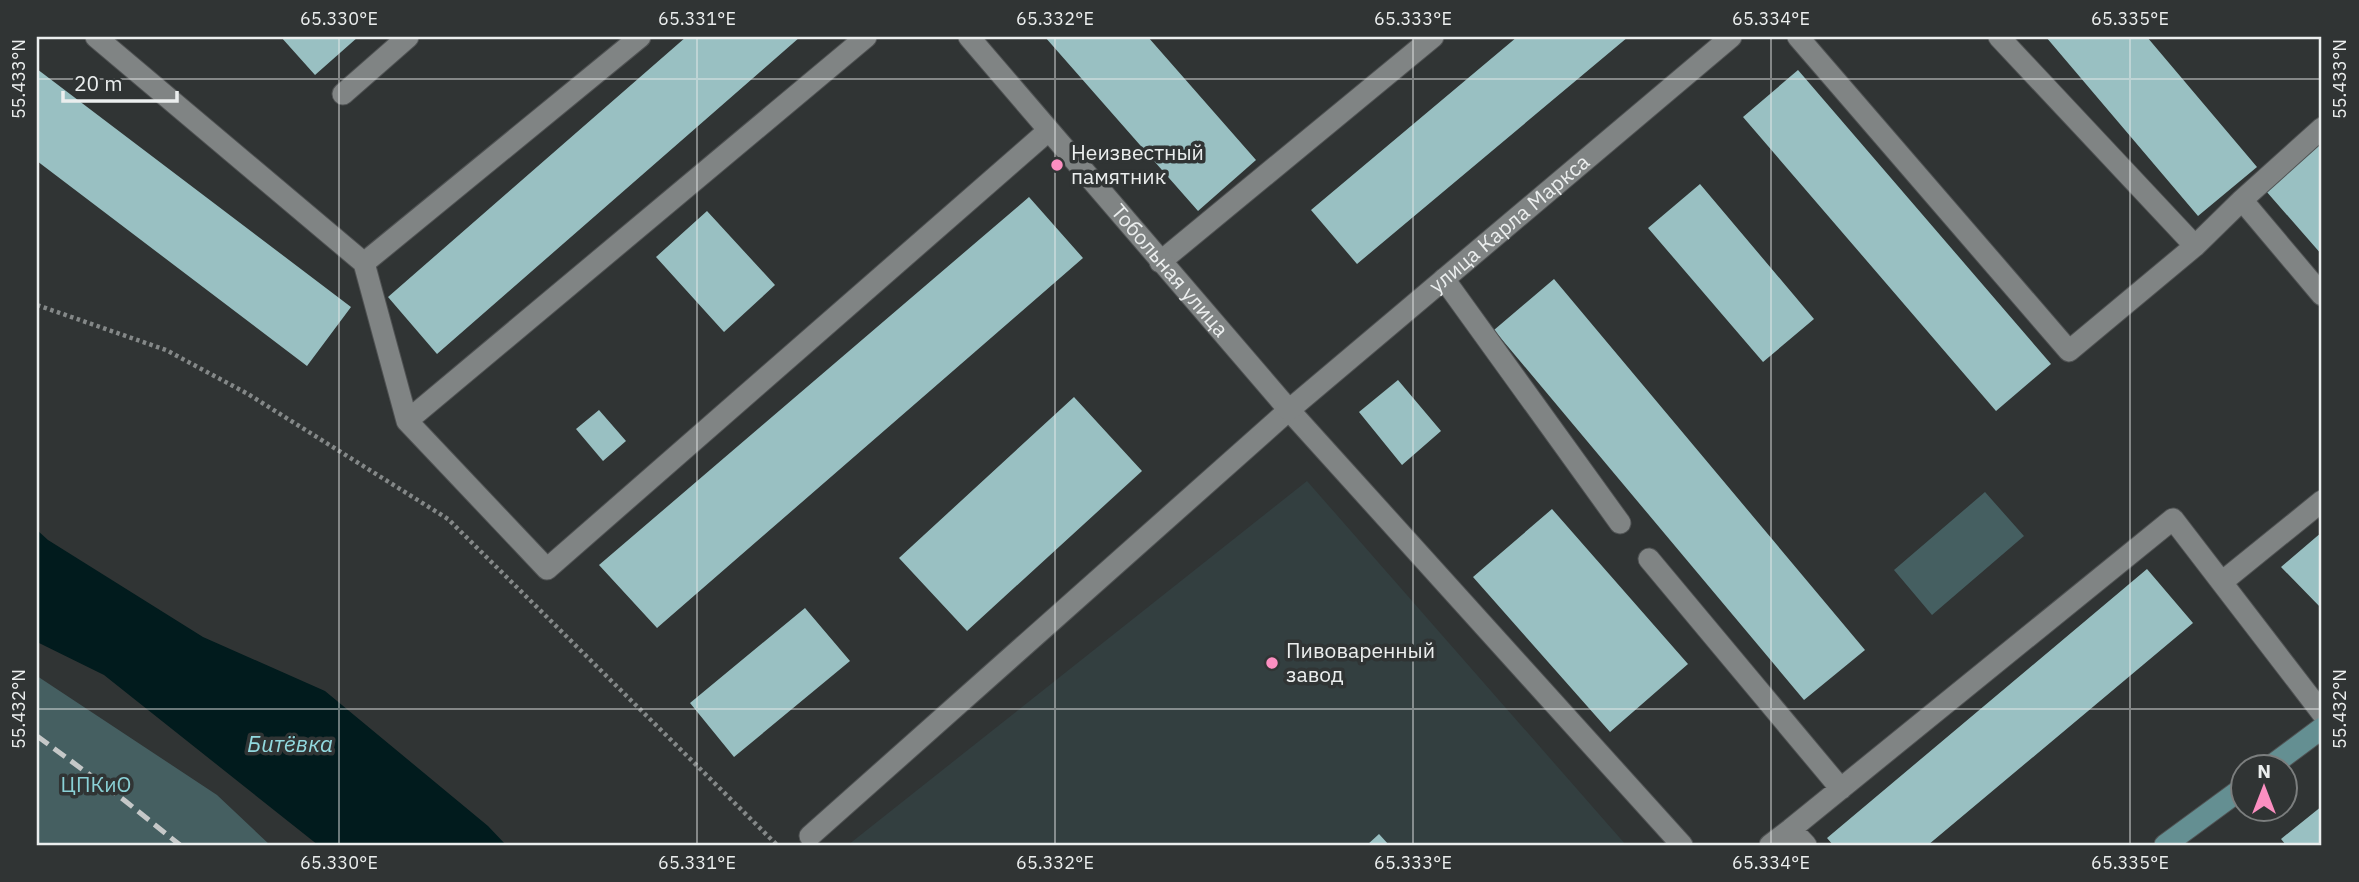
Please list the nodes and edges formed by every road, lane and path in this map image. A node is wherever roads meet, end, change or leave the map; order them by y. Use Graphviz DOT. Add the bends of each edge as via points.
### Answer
graph roads {
  1 [pos="96,37"];
  2 [pos="408,37"];
  3 [pos="640,37"];
  4 [pos="866,37"];
  5 [pos="969,37"];
  6 [pos="1433,37"];
  7 [pos="1731,37"];
  8 [pos="1798,37"];
  9 [pos="1999,37"];
  10 [pos="343,94"];
  11 [pos="2322,128"];
  12 [pos="1048,131"];
  13 [pos="2242,200"];
  14 [pos="2195,246"];
  15 [pos="1160,262"];
  16 [pos="364,263"];
  17 [pos="1444,279"];
  18 [pos="2322,295"];
  19 [pos="37,305"];
  20 [pos="1289,411"];
  21 [pos="407,421"];
  22 [pos="2322,501"];
  23 [pos="1620,523"];
  24 [pos="1649,559"];
  25 [pos="2222,582"];
  26 [pos="2322,713"];
  27 [pos="2322,728"];
  28 [pos="2290,752"];
  29 [pos="1841,789"];
  30 [pos="2230,798"];
  31 [pos="1791,829"];
  32 [pos="810,836"];
  33 [pos="777,845"];
  34 [pos="1682,845"];
  35 [pos="1770,845"];
  36 [pos="1807,845"];
  37 [pos="2167,845"];
  1 -- 16 [label="street"];
  2 -- 10 [label="street"];
  3 -- 16 [label="street"];
  4 -- 21 [label="street"];
  5 -- 12 [label="street, Тобольная улица"];
  6 -- 15 [label="street"];
  7 -- 17 [label="street, улица Карла Маркса"];
  8 -- 14 [label="street" via="2069,351"];
  9 -- 14 [label="street"];
  11 -- 13 [label="street"];
  12 -- 15 [label="street, Тобольная улица"];
  12 -- 21 [label="street" via="547,569"];
  13 -- 14 [label="street"];
  13 -- 18 [label="street"];
  15 -- 20 [label="street, Тобольная улица"];
  16 -- 21 [label="street"];
  17 -- 20 [label="street, улица Карла Маркса"];
  17 -- 23 [label="street"];
  19 -- 33 [label="path" via="166,350 248,394 448,519"];
  20 -- 32 [label="street, улица Карла Маркса"];
  20 -- 34 [label="street, Тобольная улица"];
  22 -- 25 [label="street"];
  24 -- 29 [label="street"];
  25 -- 26 [label="street"];
  25 -- 29 [label="street" via="2172,519"];
  27 -- 28 [label="street"];
  29 -- 31 [label="street"];
  30 -- 37 [label="street"];
  31 -- 35 [label="street"];
  31 -- 36 [label="street"];
}
